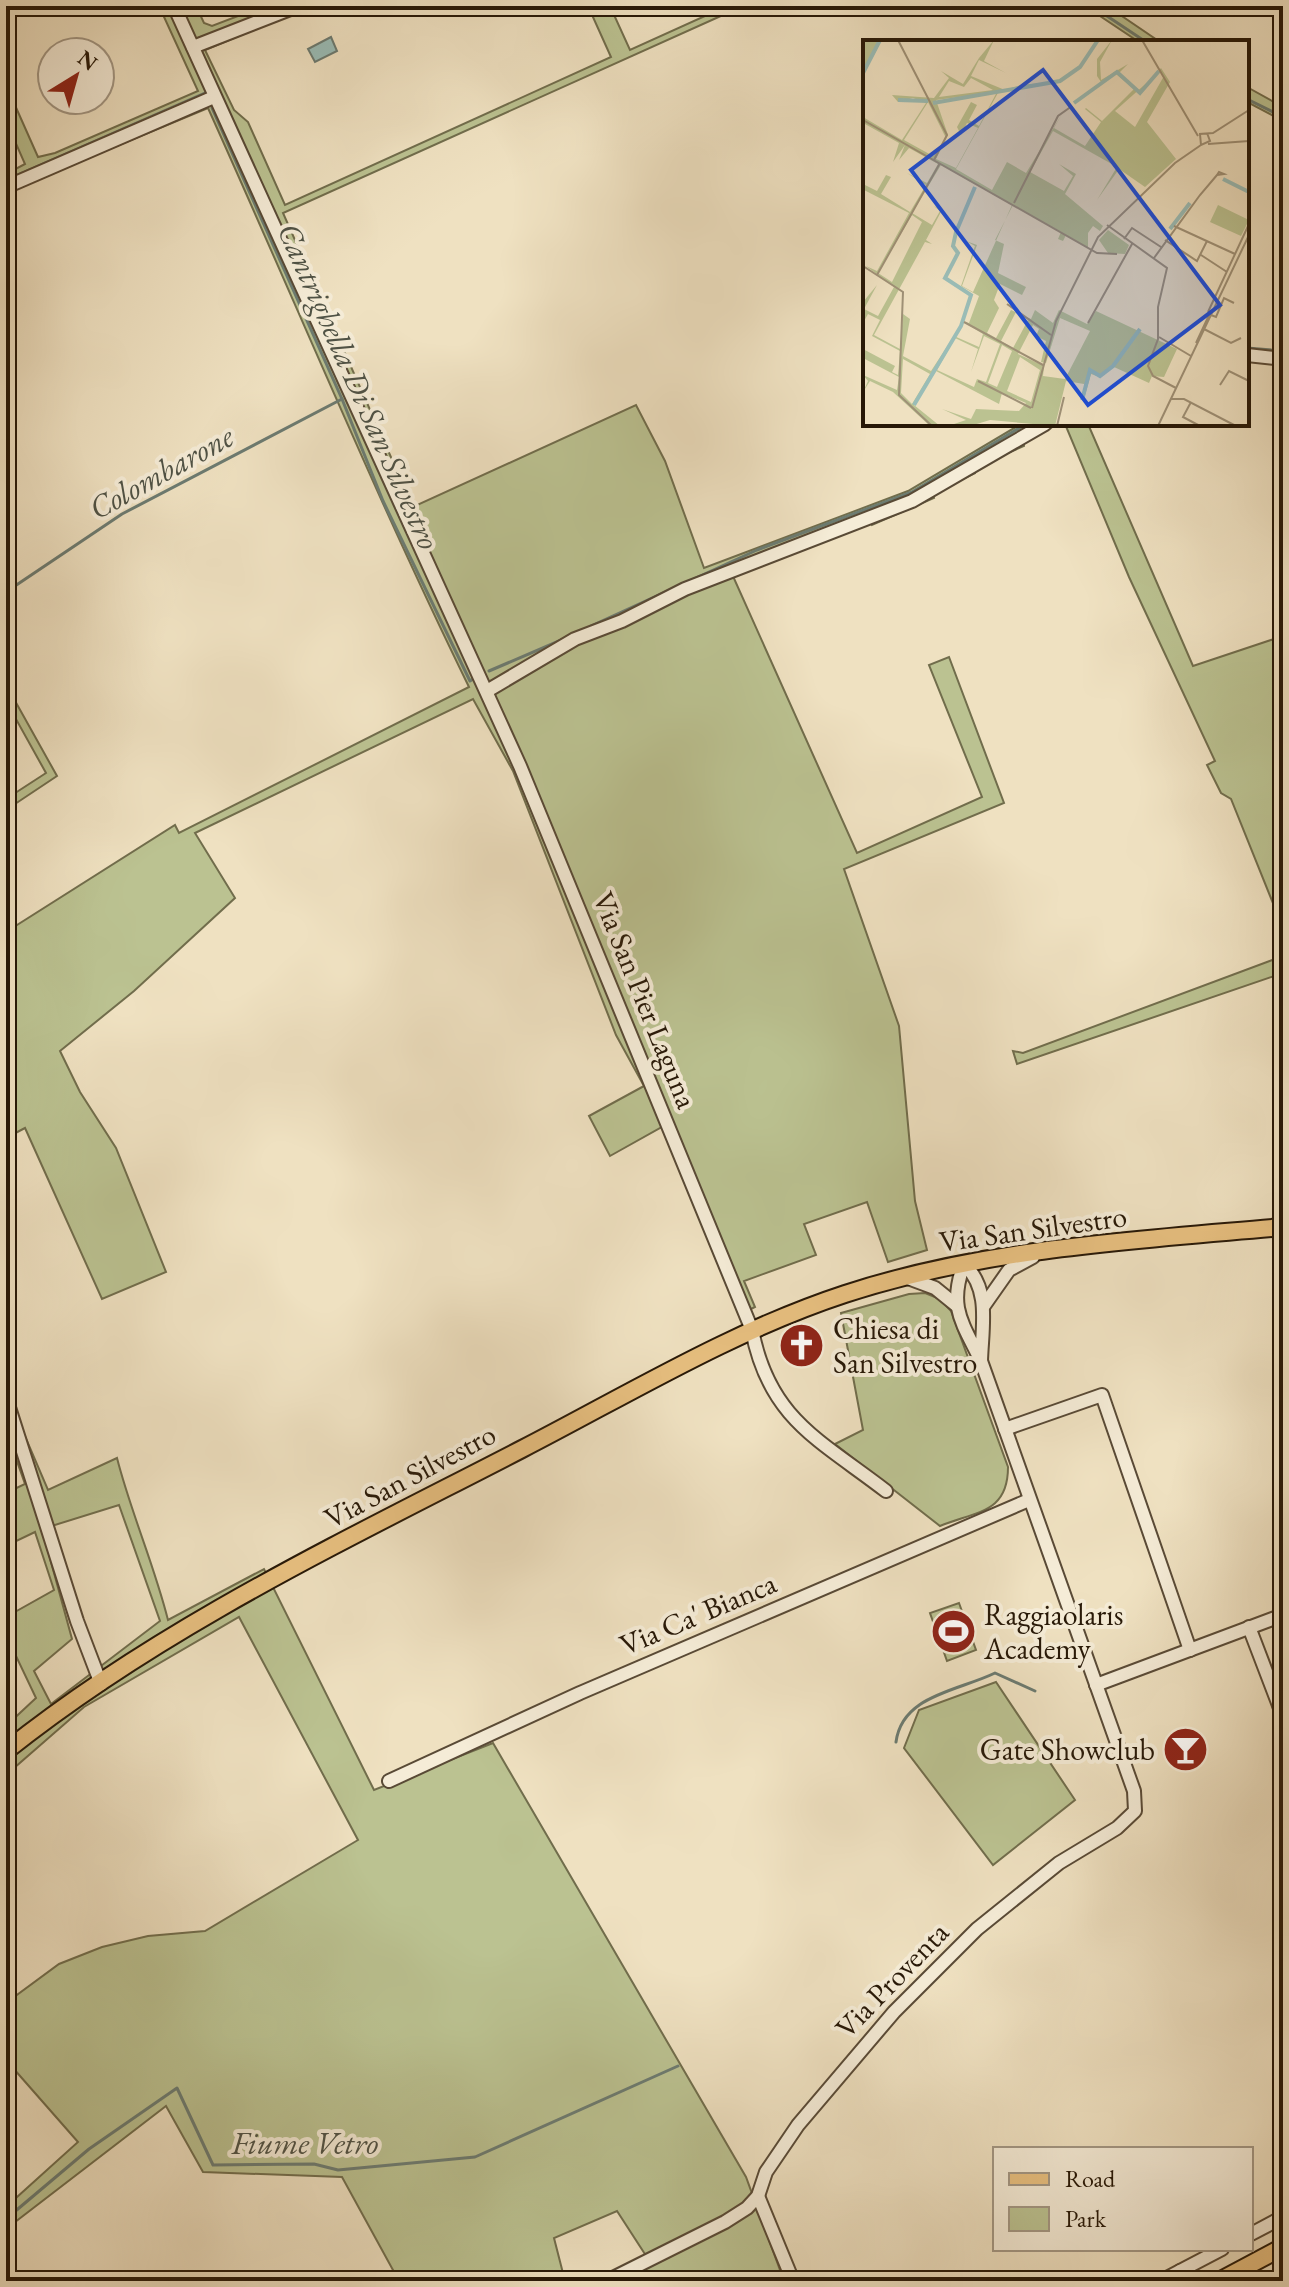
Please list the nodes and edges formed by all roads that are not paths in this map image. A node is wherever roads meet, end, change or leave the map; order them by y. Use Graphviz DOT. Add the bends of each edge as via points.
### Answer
graph roads {
  1 [pos="174,6"];
  2 [pos="298,6"];
  3 [pos="193,47"];
  4 [pos="214,97"];
  5 [pos="6,187"];
  6 [pos="1249,355"];
  7 [pos="1283,359"];
  8 [pos="1042,426"];
  9 [pos="487,691"];
  10 [pos="1283,1227"];
  11 [pos="1049,1252"];
  12 [pos="964,1264"];
  13 [pos="902,1278"];
  14 [pos="956,1305"];
  15 [pos="983,1307"];
  16 [pos="752,1330"];
  17 [pos="981,1361"];
  18 [pos="6,1398"];
  19 [pos="1005,1429"];
  20 [pos="886,1491"];
  21 [pos="1029,1500"];
  22 [pos="1283,1615"];
  23 [pos="1249,1627"];
  24 [pos="1190,1650"];
  25 [pos="101,1684"];
  26 [pos="1096,1685"];
  27 [pos="1283,1716"];
  28 [pos="6,1751"];
  29 [pos="389,1781"];
  30 [pos="758,2196"];
  31 [pos="1283,2217"];
  32 [pos="1253,2233"];
  33 [pos="1283,2247"];
  34 [pos="1219,2251"];
  35 [pos="1182,2276"];
  36 [pos="607,2281"];
  37 [pos="793,2281"];
  38 [pos="1161,2281"];
  39 [pos="1219,2281"];
  1 -- 3 [label="street, Via San Pier Laguna"];
  2 -- 3 [label="street"];
  3 -- 4 [label="street, Via San Pier Laguna"];
  4 -- 5 [label="street"];
  4 -- 9 [label="street, Via San Pier Laguna"];
  6 -- 7 [label="street"];
  8 -- 9 [label="street" via="912,501 685,589 575,639"];
  9 -- 16 [label="street, Via San Pier Laguna"];
  10 -- 11 [label="main road, Via San Silvestro"];
  11 -- 12 [label="main road, Via San Silvestro"];
  11 -- 15 [label="street" via="1009,1270"];
  12 -- 13 [label="main road, Via San Silvestro"];
  12 -- 14 [label="street" via="954,1293"];
  12 -- 15 [label="street, Via Proventa" via="980,1284"];
  13 -- 14 [label="street" via="935,1288"];
  13 -- 16 [label="main road, Via San Silvestro"];
  14 -- 17 [label="street, Via Proventa"];
  15 -- 17 [label="street, Via Proventa"];
  16 -- 20 [label="street" via="769,1386 788,1416"];
  16 -- 25 [label="main road, Via San Silvestro" via="209,1615"];
  17 -- 19 [label="street, Via Proventa"];
  18 -- 25 [label="street"];
  19 -- 21 [label="street, Via Proventa"];
  19 -- 24 [label="street" via="1102,1395"];
  21 -- 26 [label="street, Via Proventa"];
  21 -- 29 [label="street, Via Ca' Bianca"];
  22 -- 23 [label="street"];
  23 -- 24 [label="street"];
  23 -- 27 [label="street"];
  24 -- 26 [label="street"];
  25 -- 28 [label="main road, Via San Silvestro"];
  26 -- 30 [label="street, Via Proventa" via="1134,1791 1135,1811 977,1929 894,2012 798,2125 766,2172"];
  30 -- 36 [label="street, Via Proventa" via="725,2222"];
  30 -- 37 [label="street"];
  31 -- 32 [label="street"];
  33 -- 39 [label="main road"];
  34 -- 35 [label="street"];
  35 -- 38 [label="street"];
}
